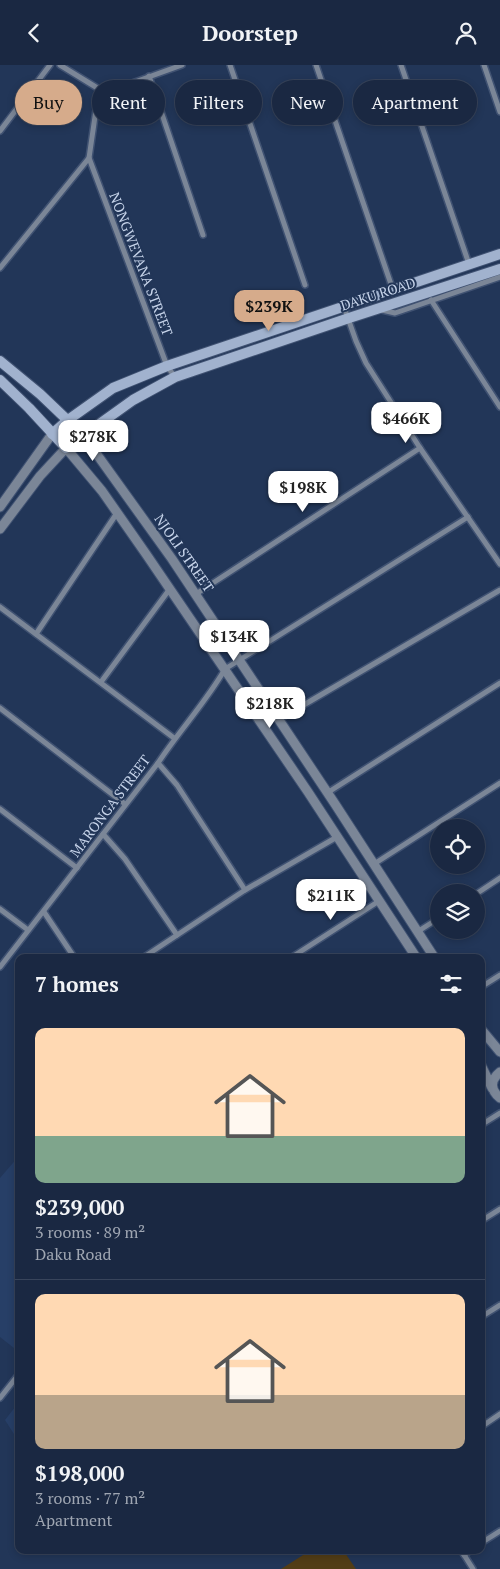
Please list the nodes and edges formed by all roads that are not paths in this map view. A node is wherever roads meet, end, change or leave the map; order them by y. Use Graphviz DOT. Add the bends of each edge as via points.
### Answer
graph roads {
  1 [pos="50,65"];
  2 [pos="60,65"];
  3 [pos="182,65"];
  4 [pos="230,65"];
  5 [pos="316,65"];
  6 [pos="401,65"];
  7 [pos="484,65"];
  8 [pos="149,76"];
  9 [pos="139,80"];
  10 [pos="92,85"];
  11 [pos="500,112"];
  12 [pos="93,125"];
  13 [pos="0,131"];
  14 [pos="89,158"];
  15 [pos="203,235"];
  16 [pos="500,254"];
  17 [pos="470,265"];
  18 [pos="0,268"];
  19 [pos="500,269"];
  20 [pos="500,277"];
  21 [pos="305,285"];
  22 [pos="393,291"];
  23 [pos="431,301"];
  24 [pos="344,307"];
  25 [pos="375,309"];
  26 [pos="349,318"];
  27 [pos="0,361"];
  28 [pos="167,365"];
  29 [pos="175,377"];
  30 [pos="0,380"];
  31 [pos="500,407"];
  32 [pos="68,420"];
  33 [pos="52,434"];
  34 [pos="83,435"];
  35 [pos="420,448"];
  36 [pos="66,449"];
  37 [pos="0,507"];
  38 [pos="117,513"];
  39 [pos="468,517"];
  40 [pos="0,529"];
  41 [pos="500,564"];
  42 [pos="169,589"];
  43 [pos="500,590"];
  44 [pos="196,594"];
  45 [pos="0,607"];
  46 [pos="36,633"];
  47 [pos="240,660"];
  48 [pos="225,669"];
  49 [pos="101,682"];
  50 [pos="500,683"];
  51 [pos="0,708"];
  52 [pos="278,720"];
  53 [pos="174,738"];
  54 [pos="158,763"];
  55 [pos="500,783"];
  56 [pos="327,793"];
  57 [pos="125,804"];
  58 [pos="0,809"];
  59 [pos="103,834"];
  60 [pos="337,837"];
  61 [pos="374,864"];
  62 [pos="77,868"];
  63 [pos="500,878"];
  64 [pos="485,888"];
  65 [pos="246,890"];
  66 [pos="380,900"];
  67 [pos="0,909"];
  68 [pos="44,912"];
  69 [pos="430,924"];
  70 [pos="28,930"];
  71 [pos="417,932"];
  72 [pos="177,935"];
  73 [pos="72,954"];
  74 [pos="148,954"];
  75 [pos="297,954"];
  76 [pos="414,954"];
  77 [pos="432,954"];
  78 [pos="0,967"];
  79 [pos="500,975"];
  80 [pos="485,984"];
  81 [pos="485,1034"];
  82 [pos="500,1052"];
  83 [pos="500,1072"];
  84 [pos="485,1073"];
  85 [pos="493,1088"];
  86 [pos="500,1098"];
  87 [pos="500,1113"];
  88 [pos="485,1122"];
  89 [pos="500,1209"];
  90 [pos="485,1218"];
  91 [pos="500,1305"];
  92 [pos="485,1314"];
  93 [pos="15,1379"];
  94 [pos="0,1398"];
  95 [pos="500,1414"];
  96 [pos="485,1424"];
  97 [pos="500,1531"];
  98 [pos="485,1540"];
  99 [pos="463,1554"];
  100 [pos="473,1569"];
  1 -- 13 [label="street"];
  2 -- 10 [label="street"];
  3 -- 8 [label="street"];
  4 -- 21 [label="street"];
  5 -- 22 [label="street"];
  6 -- 17 [label="street"];
  7 -- 11 [label="street"];
  8 -- 9 [label="street"];
  8 -- 15 [label="street"];
  12 -- 14 [label="street"];
  14 -- 18 [label="street"];
  14 -- 28 [label="street, NONGWEVANA STREET"];
  16 -- 17 [label="main road, DAKU ROAD"];
  17 -- 22 [label="main road, DAKU ROAD"];
  19 -- 25 [label="main road, DAKU ROAD"];
  20 -- 23 [label="street"];
  22 -- 24 [label="main road, DAKU ROAD"];
  23 -- 25 [label="street" via="395,313"];
  23 -- 31 [label="street"];
  24 -- 26 [label="street"];
  24 -- 28 [label="main road, DAKU ROAD"];
  25 -- 26 [label="main road, DAKU ROAD"];
  26 -- 29 [label="main road, DAKU ROAD"];
  26 -- 35 [label="street" via="366,363"];
  27 -- 32 [label="main road, NJOLI STREET"];
  28 -- 29 [label="street, NONGWEVANA STREET"];
  28 -- 32 [label="main road, DAKU ROAD" via="113,389"];
  29 -- 34 [label="main road, DAKU ROAD" via="133,400"];
  30 -- 33 [label="main road"];
  32 -- 33 [label="main road, DAKU ROAD"];
  32 -- 34 [label="main road, NJOLI STREET"];
  33 -- 36 [label="main road"];
  33 -- 37 [label="street, DAKU ROAD"];
  34 -- 36 [label="main road, DAKU ROAD"];
  34 -- 44 [label="street, NJOLI STREET"];
  35 -- 39 [label="street"];
  35 -- 44 [label="street"];
  36 -- 38 [label="street"];
  36 -- 40 [label="street, DAKU ROAD" via="40,476"];
  38 -- 42 [label="street"];
  38 -- 46 [label="street"];
  39 -- 41 [label="street"];
  39 -- 47 [label="street, MARONGA STREET"];
  42 -- 48 [label="street"];
  42 -- 49 [label="street"];
  43 -- 52 [label="street"];
  44 -- 47 [label="street, NJOLI STREET"];
  45 -- 46 [label="street"];
  46 -- 49 [label="street"];
  47 -- 48 [label="street, MARONGA STREET"];
  47 -- 52 [label="street, NJOLI STREET"];
  48 -- 53 [label="street, MARONGA STREET"];
  48 -- 60 [label="street"];
  49 -- 53 [label="street"];
  50 -- 56 [label="street"];
  51 -- 57 [label="street"];
  52 -- 56 [label="street, NJOLI STREET"];
  53 -- 54 [label="street, MARONGA STREET"];
  54 -- 57 [label="street, MARONGA STREET"];
  54 -- 65 [label="street" via="172,778"];
  55 -- 61 [label="street"];
  56 -- 61 [label="street, NJOLI STREET"];
  57 -- 59 [label="street, MARONGA STREET"];
  58 -- 62 [label="street"];
  59 -- 62 [label="street, MARONGA STREET"];
  59 -- 72 [label="street" via="120,852"];
  60 -- 65 [label="street"];
  60 -- 66 [label="street"];
  61 -- 71 [label="street, NJOLI STREET"];
  62 -- 68 [label="street, MARONGA STREET"];
  63 -- 64 [label="street"];
  65 -- 72 [label="street"];
  66 -- 75 [label="street"];
  66 -- 76 [label="street"];
  67 -- 70 [label="street"];
  68 -- 70 [label="street, MARONGA STREET"];
  68 -- 73 [label="street"];
  69 -- 71 [label="street"];
  70 -- 78 [label="street, MARONGA STREET"];
  71 -- 77 [label="street, NJOLI STREET"];
  72 -- 74 [label="street"];
  79 -- 80 [label="street"];
  81 -- 82 [label="street"];
  83 -- 85 [label="street" via="494,1079"];
  84 -- 85 [label="street"];
  85 -- 86 [label="street"];
  87 -- 88 [label="street"];
  89 -- 90 [label="street"];
  91 -- 92 [label="street"];
  93 -- 94 [label="street"];
  95 -- 96 [label="street"];
  97 -- 98 [label="street"];
  99 -- 100 [label="street"];
}
